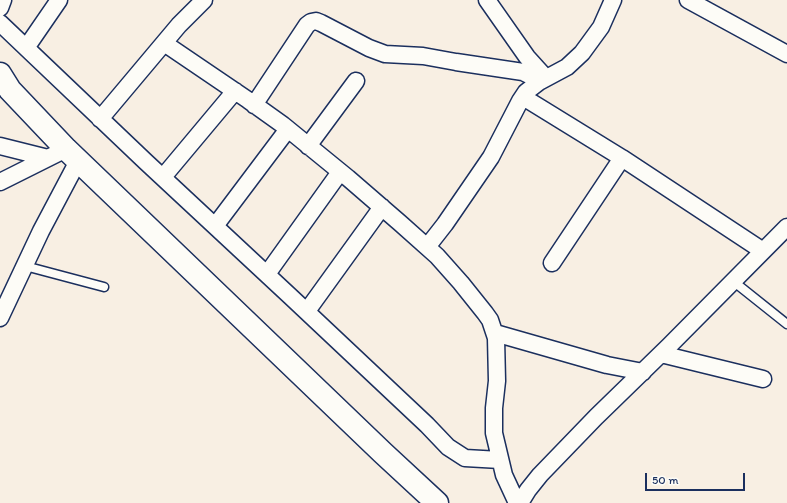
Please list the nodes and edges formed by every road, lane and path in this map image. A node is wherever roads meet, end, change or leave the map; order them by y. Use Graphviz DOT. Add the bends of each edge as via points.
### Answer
graph roads {
  1 [pos="4,0"];
  2 [pos="59,0"];
  3 [pos="204,0"];
  4 [pos="487,0"];
  5 [pos="613,0"];
  6 [pos="688,0"];
  7 [pos="0,8"];
  8 [pos="0,23"];
  9 [pos="164,43"];
  10 [pos="26,48"];
  11 [pos="787,54"];
  12 [pos="0,74"];
  13 [pos="542,80"];
  14 [pos="356,81"];
  15 [pos="235,91"];
  16 [pos="523,97"];
  17 [pos="254,105"];
  18 [pos="100,119"];
  19 [pos="288,129"];
  20 [pos="0,146"];
  21 [pos="308,146"];
  22 [pos="64,156"];
  23 [pos="622,158"];
  24 [pos="340,172"];
  25 [pos="163,177"];
  26 [pos="0,182"];
  27 [pos="382,207"];
  28 [pos="215,226"];
  29 [pos="787,227"];
  30 [pos="427,247"];
  31 [pos="763,251"];
  32 [pos="552,263"];
  33 [pos="25,266"];
  34 [pos="267,274"];
  35 [pos="733,281"];
  36 [pos="104,286"];
  37 [pos="307,311"];
  38 [pos="0,318"];
  39 [pos="787,324"];
  40 [pos="495,333"];
  41 [pos="661,354"];
  42 [pos="643,372"];
  43 [pos="763,379"];
  44 [pos="500,460"];
  45 [pos="437,503"];
  46 [pos="518,503"];
  1 -- 7 [label="street"];
  2 -- 10 [label="street"];
  3 -- 9 [label="street"];
  4 -- 13 [label="street"];
  5 -- 13 [label="street" via="601,27 582,53 567,67"];
  6 -- 11 [label="street"];
  8 -- 10 [label="street"];
  9 -- 15 [label="street"];
  9 -- 18 [label="street"];
  10 -- 18 [label="street"];
  12 -- 22 [label="street"];
  13 -- 16 [label="street" via="531,87"];
  13 -- 17 [label="street" via="523,72 423,56 384,54 316,21 307,25"];
  14 -- 21 [label="street"];
  15 -- 17 [label="street"];
  15 -- 25 [label="street"];
  16 -- 23 [label="street"];
  16 -- 30 [label="street" via="491,157"];
  17 -- 19 [label="street"];
  18 -- 25 [label="street"];
  19 -- 21 [label="street"];
  19 -- 28 [label="street"];
  20 -- 22 [label="street"];
  21 -- 24 [label="street"];
  22 -- 26 [label="street"];
  22 -- 33 [label="street" via="64,185"];
  22 -- 45 [label="street"];
  23 -- 31 [label="street"];
  23 -- 32 [label="street"];
  24 -- 27 [label="street"];
  24 -- 34 [label="street"];
  25 -- 28 [label="street"];
  27 -- 30 [label="street"];
  27 -- 37 [label="street"];
  28 -- 34 [label="street"];
  29 -- 31 [label="street"];
  30 -- 40 [label="street" via="485,313"];
  31 -- 35 [label="street"];
  33 -- 36 [label="lane"];
  33 -- 38 [label="street"];
  34 -- 37 [label="street"];
  35 -- 39 [label="lane"];
  35 -- 41 [label="street"];
  37 -- 44 [label="street" via="448,447 465,458"];
  40 -- 42 [label="street" via="607,365"];
  40 -- 44 [label="street" via="497,380 493,422"];
  41 -- 42 [label="street"];
  41 -- 43 [label="street"];
  42 -- 46 [label="street" via="540,475"];
  44 -- 46 [label="street" via="504,475"];
}
